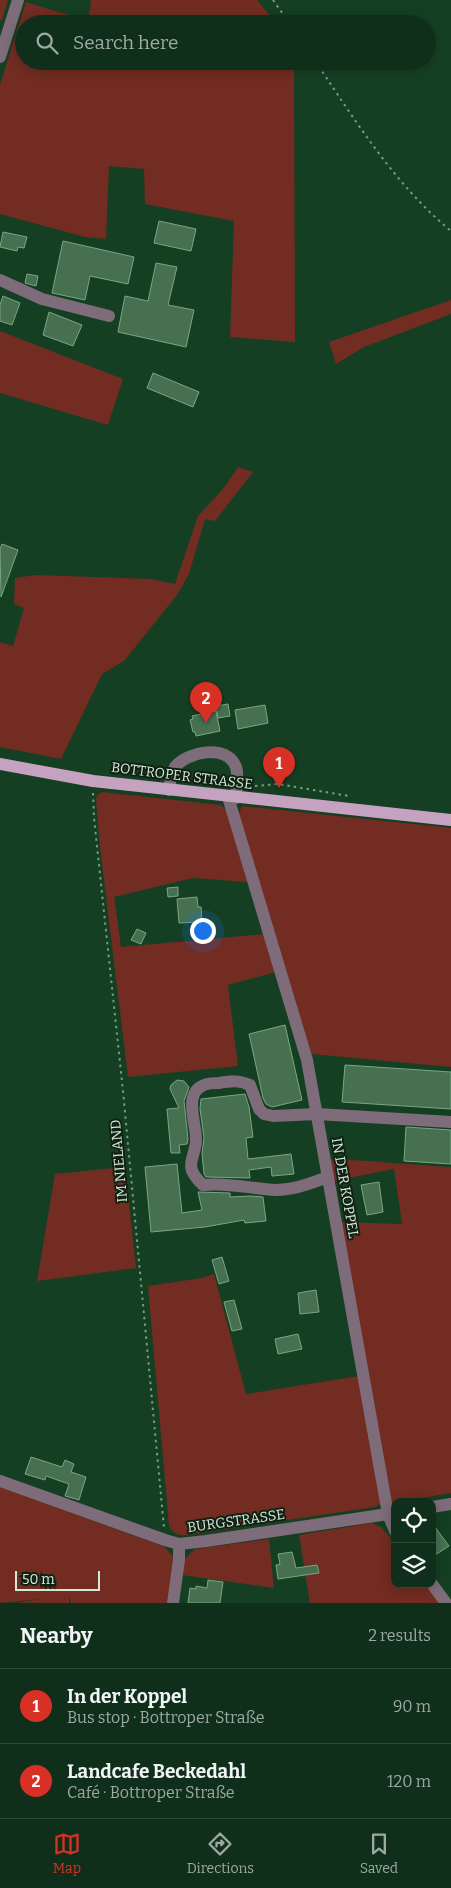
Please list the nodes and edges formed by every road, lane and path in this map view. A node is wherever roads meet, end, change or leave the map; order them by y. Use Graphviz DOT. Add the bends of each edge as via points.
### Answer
graph roads {
  1 [pos="18,0"];
  2 [pos="273,0"];
  3 [pos="284,15"];
  4 [pos="0,57"];
  5 [pos="321,70"];
  6 [pos="451,231"];
  7 [pos="0,280"];
  8 [pos="109,316"];
  9 [pos="0,764"];
  10 [pos="93,781"];
  11 [pos="169,790"];
  12 [pos="232,798"];
  13 [pos="451,820"];
  14 [pos="317,1114"];
  15 [pos="451,1122"];
  16 [pos="328,1176"];
  17 [pos="0,1481"];
  18 [pos="451,1504"];
  19 [pos="436,1506"];
  20 [pos="391,1509"];
  21 [pos="391,1514"];
  22 [pos="165,1540"];
  23 [pos="178,1544"];
  24 [pos="435,1588"];
  25 [pos="173,1603"];
  26 [pos="446,1603"];
  1 -- 4 [label="street"];
  2 -- 3 [label="path"];
  5 -- 6 [label="path" via="376,151 414,196"];
  7 -- 8 [label="street" via="48,301"];
  9 -- 10 [label="main road, BOTTROPER STRASSE"];
  10 -- 11 [label="main road, BOTTROPER STRASSE"];
  10 -- 22 [label="path, IM NIELAND"];
  11 -- 12 [label="main road, BOTTROPER STRASSE"];
  11 -- 12 [label="street, IN DER KOPPEL" via="175,767 185,759 211,752 231,758 235,766 237,773"];
  12 -- 13 [label="main road, BOTTROPER STRASSE"];
  12 -- 14 [label="street, IN DER KOPPEL" via="307,1060"];
  14 -- 15 [label="street"];
  14 -- 16 [label="street, IN DER KOPPEL"];
  14 -- 16 [label="street" via="264,1114 250,1085 244,1082 234,1080 204,1085 195,1091 192,1100 196,1142 191,1162 193,1174 203,1185 219,1183 276,1190 302,1187"];
  16 -- 20 [label="street, IN DER KOPPEL"];
  17 -- 22 [label="street, BURGSTRASSE"];
  18 -- 19 [label="street"];
  21 -- 23 [label="street, BURGSTRASSE"];
  22 -- 23 [label="street, BURGSTRASSE"];
  23 -- 25 [label="street"];
  24 -- 26 [label="street"];
}
